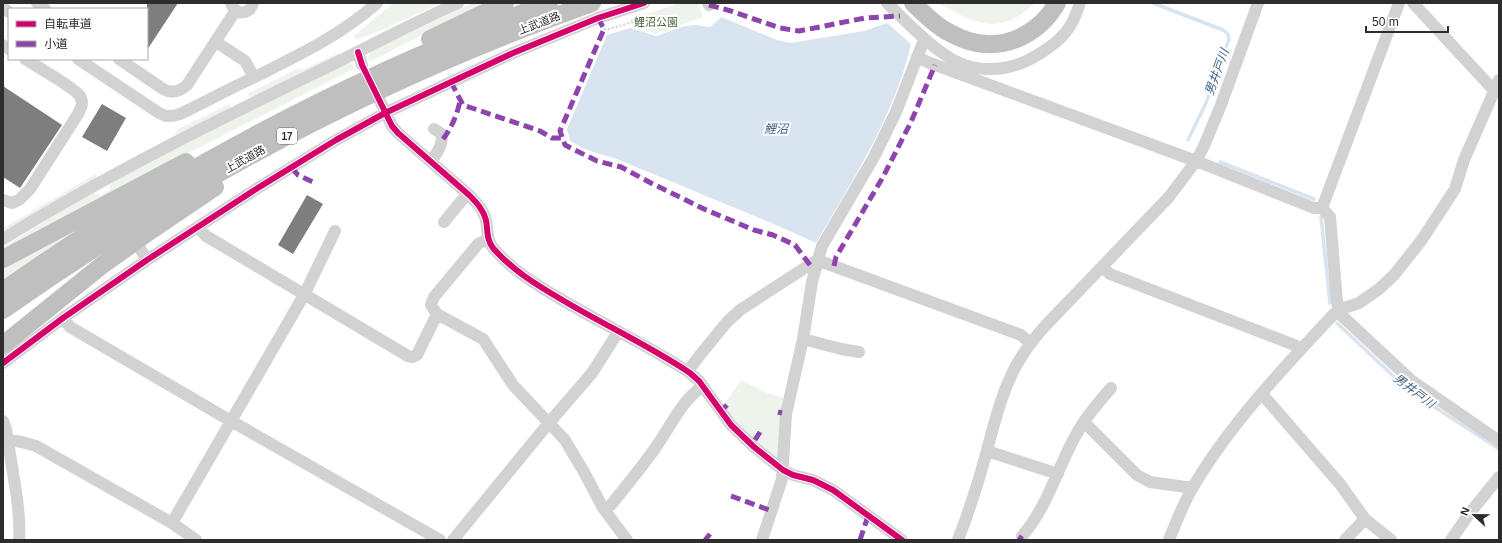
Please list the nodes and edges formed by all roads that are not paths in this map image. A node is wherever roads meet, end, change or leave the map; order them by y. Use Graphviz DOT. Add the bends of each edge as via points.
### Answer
graph roads {
  1 [pos="253,3"];
  2 [pos="377,3"];
  3 [pos="458,3"];
  4 [pos="505,3"];
  5 [pos="549,3"];
  6 [pos="592,3"];
  7 [pos="644,3"];
  8 [pos="887,3"];
  9 [pos="912,3"];
  10 [pos="927,3"];
  11 [pos="1044,3"];
  12 [pos="1057,3"];
  13 [pos="1080,3"];
  14 [pos="1258,3"];
  15 [pos="1399,3"];
  16 [pos="1413,3"];
  17 [pos="233,7"];
  18 [pos="926,40"];
  19 [pos="216,42"];
  20 [pos="358,52"];
  21 [pos="917,57"];
  22 [pos="27,60"];
  23 [pos="79,60"];
  24 [pos="120,60"];
  25 [pos="362,65"];
  26 [pos="254,77"];
  27 [pos="233,88"];
  28 [pos="1498,88"];
  29 [pos="322,101"];
  30 [pos="380,101"];
  31 [pos="243,108"];
  32 [pos="385,113"];
  33 [pos="273,116"];
  34 [pos="307,126"];
  35 [pos="434,129"];
  36 [pos="234,147"];
  37 [pos="431,161"];
  38 [pos="1196,161"];
  39 [pos="469,195"];
  40 [pos="3,200"];
  41 [pos="1322,208"];
  42 [pos="444,222"];
  43 [pos="198,227"];
  44 [pos="335,231"];
  45 [pos="3,239"];
  46 [pos="488,239"];
  47 [pos="141,250"];
  48 [pos="3,260"];
  49 [pos="147,260"];
  50 [pos="817,260"];
  51 [pos="1103,267"];
  52 [pos="3,291"];
  53 [pos="304,295"];
  54 [pos="3,310"];
  55 [pos="1338,310"];
  56 [pos="437,314"];
  57 [pos="63,318"];
  58 [pos="618,332"];
  59 [pos="803,339"];
  60 [pos="1030,343"];
  61 [pos="3,345"];
  62 [pos="1302,348"];
  63 [pos="859,352"];
  64 [pos="3,364"];
  65 [pos="688,371"];
  66 [pos="703,386"];
  67 [pos="1111,388"];
  68 [pos="1262,394"];
  69 [pos="3,421"];
  70 [pos="231,421"];
  71 [pos="1084,422"];
  72 [pos="548,424"];
  73 [pos="5,439"];
  74 [pos="1499,440"];
  75 [pos="987,450"];
  76 [pos="783,470"];
  77 [pos="1058,474"];
  78 [pos="1499,477"];
  79 [pos="1193,488"];
  80 [pos="603,508"];
  81 [pos="1365,519"];
  82 [pos="172,523"];
  83 [pos="1022,536"];
  84 [pos="19,540"];
  85 [pos="196,540"];
  86 [pos="440,540"];
  87 [pos="453,540"];
  88 [pos="627,540"];
  89 [pos="762,540"];
  90 [pos="902,540"];
  91 [pos="958,540"];
  92 [pos="1169,540"];
  93 [pos="1345,540"];
  94 [pos="1391,540"];
  95 [pos="1451,540"];
  1 -- 17 [label="street" via="247,12 240,13"];
  2 -- 26 [label="street" via="322,43"];
  3 -- 20 [label="street"];
  4 -- 33 [label="highway"];
  5 -- 29 [label="highway, 上武道路 / 17" via="409,60"];
  6 -- 34 [label="highway, 上武道路 / 17" via="462,54"];
  7 -- 32 [label="street" via="598,18 513,53"];
  8 -- 18 [label="street"];
  9 -- 12 [label="highway" via="942,28 967,40 988,44 1012,41 1024,36 1044,21"];
  10 -- 11 [label="highway" via="943,16 977,32 1010,29 1020,25 1038,12"];
  13 -- 18 [label="street" via="1071,26 1060,39 1034,58 1015,66 993,69 968,66 944,55"];
  14 -- 38 [label="street" via="1221,105"];
  15 -- 41 [label="street"];
  16 -- 28 [label="street"];
  17 -- 19 [label="street"];
  18 -- 21 [label="street"];
  19 -- 24 [label="street" via="187,85 173,93"];
  19 -- 26 [label="street" via="245,61"];
  20 -- 25 [label="street"];
  20 -- 31 [label="street"];
  21 -- 38 [label="street" via="930,64"];
  21 -- 50 [label="street" via="896,112 874,157 822,246"];
  22 -- 40 [label="street" via="76,92 82,101 82,107 30,189 12,204"];
  23 -- 27 [label="street" via="166,116 180,114"];
  26 -- 27 [label="street"];
  27 -- 31 [label="street"];
  28 -- 55 [label="street" via="1464,160 1455,189 1422,241 1379,289 1359,302"];
  29 -- 33 [label="highway"];
  29 -- 36 [label="highway, 上武道路 / 17"];
  30 -- 32 [label="street"];
  31 -- 45 [label="street" via="102,188 47,212"];
  32 -- 37 [label="street" via="398,133"];
  32 -- 43 [label="street" via="336,140"];
  33 -- 36 [label="highway"];
  33 -- 48 [label="highway"];
  34 -- 54 [label="highway, 上武道路 / 17" via="261,149 94,247"];
  34 -- 61 [label="highway" via="272,153 226,180 144,235 101,266"];
  35 -- 37 [label="street" via="442,134 442,139"];
  36 -- 52 [label="highway, 上武道路 / 17" via="105,224"];
  37 -- 39 [label="street"];
  38 -- 41 [label="street" via="1314,208"];
  38 -- 51 [label="street" via="1169,196"];
  39 -- 42 [label="street"];
  39 -- 46 [label="street" via="483,211"];
  41 -- 55 [label="street" via="1330,217"];
  43 -- 49 [label="street"];
  43 -- 53 [label="street" via="206,236"];
  44 -- 53 [label="street"];
  46 -- 56 [label="street" via="478,244 434,297 431,305"];
  46 -- 58 [label="street" via="493,248 526,277"];
  47 -- 49 [label="street"];
  49 -- 57 [label="street"];
  50 -- 59 [label="street"];
  50 -- 60 [label="street" via="1021,335"];
  50 -- 65 [label="street" via="740,310 727,322"];
  51 -- 60 [label="street"];
  51 -- 62 [label="street" via="1110,274"];
  53 -- 56 [label="street" via="408,356 414,357"];
  53 -- 70 [label="street"];
  55 -- 62 [label="street"];
  55 -- 74 [label="street" via="1412,381"];
  56 -- 72 [label="street" via="483,339 513,385"];
  57 -- 64 [label="street"];
  57 -- 70 [label="street" via="70,327"];
  58 -- 65 [label="street"];
  58 -- 72 [label="street" via="592,373"];
  59 -- 63 [label="street"];
  59 -- 76 [label="street" via="786,414"];
  60 -- 75 [label="street" via="1008,382"];
  62 -- 68 [label="street"];
  65 -- 66 [label="street"];
  66 -- 76 [label="street" via="725,419 739,434"];
  66 -- 80 [label="street" via="686,401 634,477 611,505"];
  67 -- 71 [label="street"];
  68 -- 79 [label="street" via="1220,446"];
  68 -- 81 [label="street" via="1340,484"];
  69 -- 73 [label="street"];
  70 -- 82 [label="street"];
  70 -- 86 [label="street"];
  71 -- 77 [label="street"];
  71 -- 79 [label="street" via="1144,480"];
  72 -- 80 [label="street" via="564,440"];
  72 -- 87 [label="street"];
  73 -- 82 [label="street" via="36,446"];
  73 -- 84 [label="street"];
  75 -- 77 [label="street"];
  75 -- 91 [label="street"];
  76 -- 89 [label="street"];
  76 -- 90 [label="street" via="833,490"];
  77 -- 83 [label="street" via="1034,523"];
  78 -- 95 [label="street"];
  79 -- 92 [label="street"];
  80 -- 88 [label="street"];
  81 -- 93 [label="street"];
  81 -- 94 [label="street"];
  82 -- 85 [label="street"];
}
